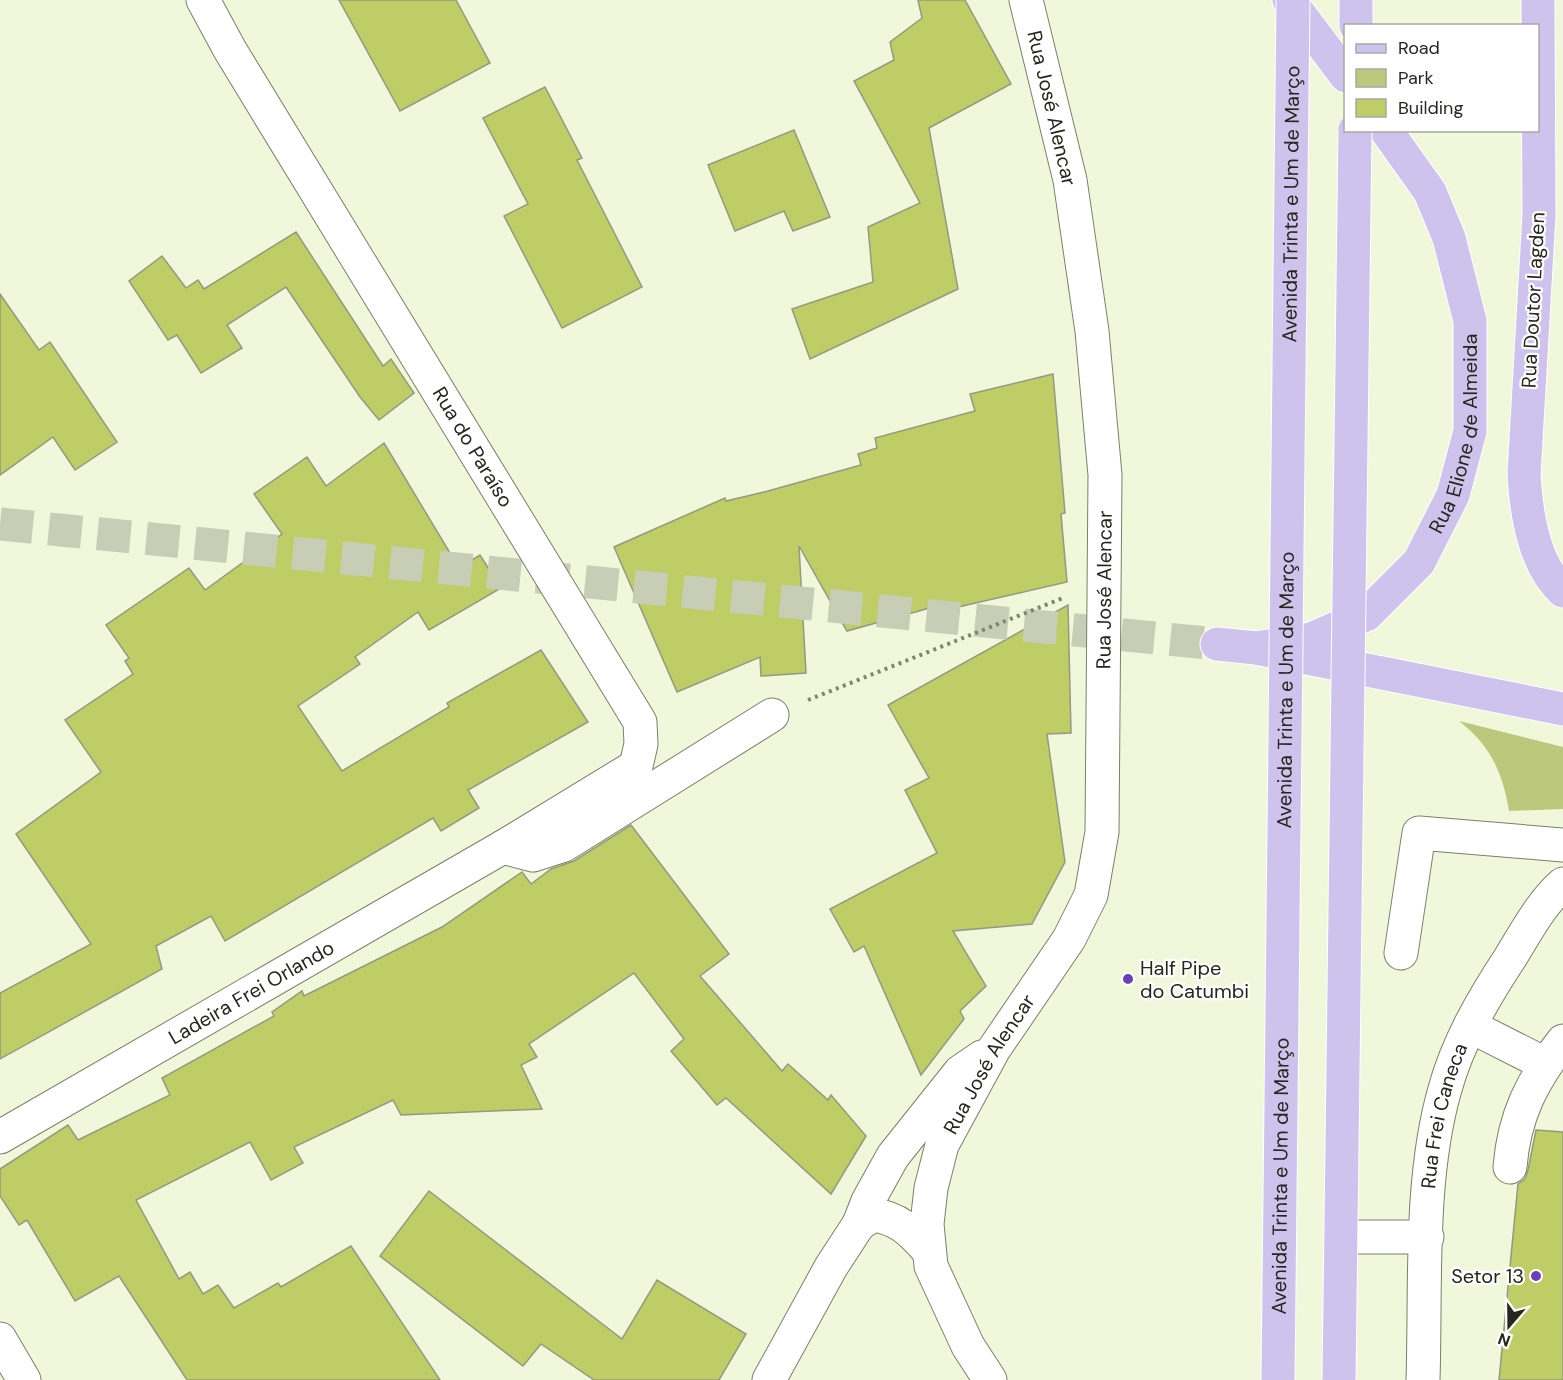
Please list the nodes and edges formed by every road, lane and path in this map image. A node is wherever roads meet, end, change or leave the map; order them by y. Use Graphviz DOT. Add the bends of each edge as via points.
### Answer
graph roads {
  1 [pos="203,0"];
  2 [pos="1026,0"];
  3 [pos="1291,0"];
  4 [pos="1356,0"];
  5 [pos="1539,0"];
  6 [pos="1356,24"];
  7 [pos="1344,73"];
  8 [pos="1355,132"];
  9 [pos="1387,132"];
  10 [pos="1103,582"];
  11 [pos="1563,591"];
  12 [pos="1217,644"];
  13 [pos="1256,648"];
  14 [pos="1563,709"];
  15 [pos="772,715"];
  16 [pos="1563,844"];
  17 [pos="503,847"];
  18 [pos="1563,884"];
  19 [pos="1401,953"];
  20 [pos="1470,1026"];
  21 [pos="994,1049"];
  22 [pos="1554,1053"];
  23 [pos="0,1137"];
  24 [pos="1510,1167"];
  25 [pos="860,1224"];
  26 [pos="1354,1237"];
  27 [pos="1427,1237"];
  28 [pos="927,1249"];
  29 [pos="0,1339"];
  30 [pos="24,1380"];
  31 [pos="769,1380"];
  32 [pos="990,1380"];
  33 [pos="1278,1380"];
  34 [pos="1339,1380"];
  35 [pos="1423,1380"];
  1 -- 17 [label="street, Rua do Paraíso" via="640,722 636,766"];
  2 -- 10 [label="street, Rua José Alencar" via="1070,180 1092,331 1105,475"];
  3 -- 7 [label="main road"];
  3 -- 33 [label="main road, Avenida Trinta e Um de Março, bridge"];
  4 -- 6 [label="main road"];
  5 -- 11 [label="main road, Rua Doutor Lagden" via="1539,214 1524,474 1526,515 1540,553"];
  8 -- 34 [label="main road, bridge"];
  9 -- 13 [label="main road, Rua Elione de Almeida" via="1430,192 1449,238 1470,321 1470,431 1453,495 1419,562 1366,615 1311,639"];
  10 -- 15 [label="path"];
  10 -- 21 [label="street, Rua José Alencar" via="1102,832 1091,895 1069,939"];
  12 -- 13 [label="main road"];
  13 -- 14 [label="main road"];
  15 -- 17 [label="street" via="564,845 533,855"];
  16 -- 19 [label="street" via="1419,833"];
  17 -- 23 [label="street, Ladeira Frei Orlando"];
  18 -- 20 [label="street, Rua Frei Caneca" via="1481,1002"];
  20 -- 22 [label="street"];
  20 -- 27 [label="street, Rua Frei Caneca" via="1445,1087 1433,1136"];
  21 -- 25 [label="street" via="960,1072 935,1100 893,1156"];
  21 -- 28 [label="street, Rua José Alencar" via="942,1145 931,1188"];
  22 -- 24 [label="street" via="1519,1114"];
  25 -- 28 [label="street" via="873,1215 888,1217 907,1227"];
  25 -- 31 [label="street" via="831,1267"];
  26 -- 27 [label="street"];
  27 -- 35 [label="street, Rua Frei Caneca"];
  28 -- 32 [label="street" via="949,1307"];
  29 -- 30 [label="street"];
}
